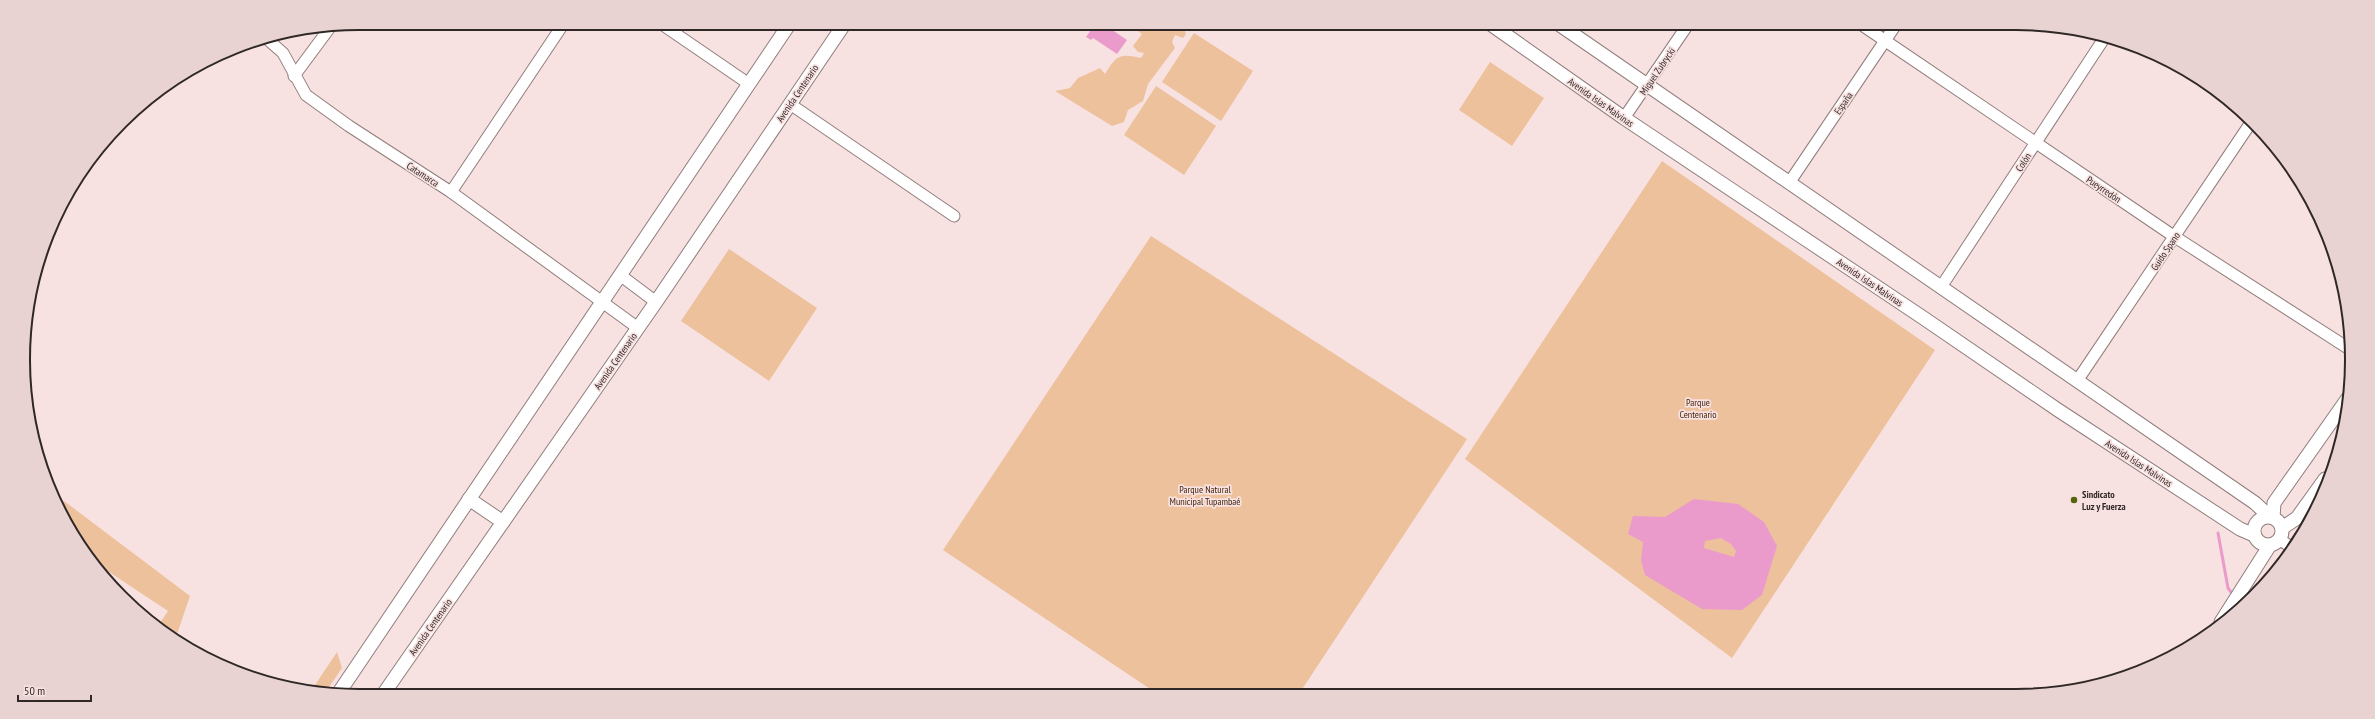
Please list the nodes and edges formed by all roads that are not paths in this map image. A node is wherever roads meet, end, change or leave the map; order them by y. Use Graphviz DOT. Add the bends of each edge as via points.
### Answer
graph roads {
  1 [pos="559,30"];
  2 [pos="670,30"];
  3 [pos="785,30"];
  4 [pos="840,30"];
  5 [pos="1499,30"];
  6 [pos="1567,30"];
  7 [pos="1684,30"];
  8 [pos="1869,30"];
  9 [pos="1892,30"];
  10 [pos="327,32"];
  11 [pos="1885,41"];
  12 [pos="2102,41"];
  13 [pos="271,42"];
  14 [pos="294,76"];
  15 [pos="749,84"];
  16 [pos="1647,85"];
  17 [pos="790,104"];
  18 [pos="1624,118"];
  19 [pos="2248,127"];
  20 [pos="2036,142"];
  21 [pos="1790,183"];
  22 [pos="450,192"];
  23 [pos="954,216"];
  24 [pos="2175,237"];
  25 [pos="620,275"];
  26 [pos="1940,287"];
  27 [pos="602,302"];
  28 [pos="656,302"];
  29 [pos="638,328"];
  30 [pos="2344,346"];
  31 [pos="2077,381"];
  32 [pos="2341,407"];
  33 [pos="2320,486"];
  34 [pos="469,499"];
  35 [pos="2271,517"];
  36 [pos="503,522"];
  37 [pos="2269,538"];
  38 [pos="2287,545"];
  39 [pos="2230,609"];
  40 [pos="342,688"];
  41 [pos="387,689"];
  1 -- 22 [label="street, Catamarca"];
  2 -- 15 [label="street"];
  3 -- 15 [label="main road"];
  4 -- 17 [label="main road, Avenida Centenario"];
  5 -- 18 [label="main road, Avenida Islas Malvinas"];
  6 -- 16 [label="main road"];
  7 -- 16 [label="street, Miguel Zubrycki"];
  8 -- 11 [label="street, Pueyrredón"];
  9 -- 11 [label="street, España"];
  10 -- 14 [label="street"];
  11 -- 20 [label="street, Pueyrredón"];
  11 -- 21 [label="street, España"];
  12 -- 20 [label="street, Colón"];
  13 -- 14 [label="street, Catamarca" via="283,53"];
  14 -- 22 [label="street, Catamarca" via="306,95 348,126"];
  15 -- 25 [label="main road"];
  16 -- 18 [label="street, Miguel Zubrycki"];
  16 -- 21 [label="main road"];
  17 -- 23 [label="street"];
  17 -- 28 [label="main road, Avenida Centenario"];
  18 -- 37 [label="main road, Avenida Islas Malvinas" via="2058,410 2240,529"];
  19 -- 24 [label="street, Guido Spano"];
  20 -- 24 [label="street, Pueyrredón"];
  20 -- 26 [label="street, Colón"];
  21 -- 26 [label="main road"];
  22 -- 27 [label="street"];
  24 -- 30 [label="street, Pueyrredón"];
  24 -- 31 [label="street, Guido Spano"];
  25 -- 27 [label="main road"];
  25 -- 28 [label="street"];
  26 -- 31 [label="main road"];
  27 -- 29 [label="street"];
  27 -- 34 [label="main road"];
  28 -- 29 [label="main road, Avenida Centenario"];
  29 -- 36 [label="main road, Avenida Centenario"];
  31 -- 35 [label="main road" via="2255,503"];
  32 -- 35 [label="main road" via="2274,503"];
  33 -- 37 [label="main road" via="2297,518"];
  34 -- 36 [label="main road"];
  34 -- 40 [label="main road"];
  35 -- 37 [label="main road" via="2279,522"];
  35 -- 37 [label="main road" via="2257,522"];
  36 -- 41 [label="main road, Avenida Centenario"];
  37 -- 38 [label="street"];
  37 -- 39 [label="main road" via="2260,560"];
}
